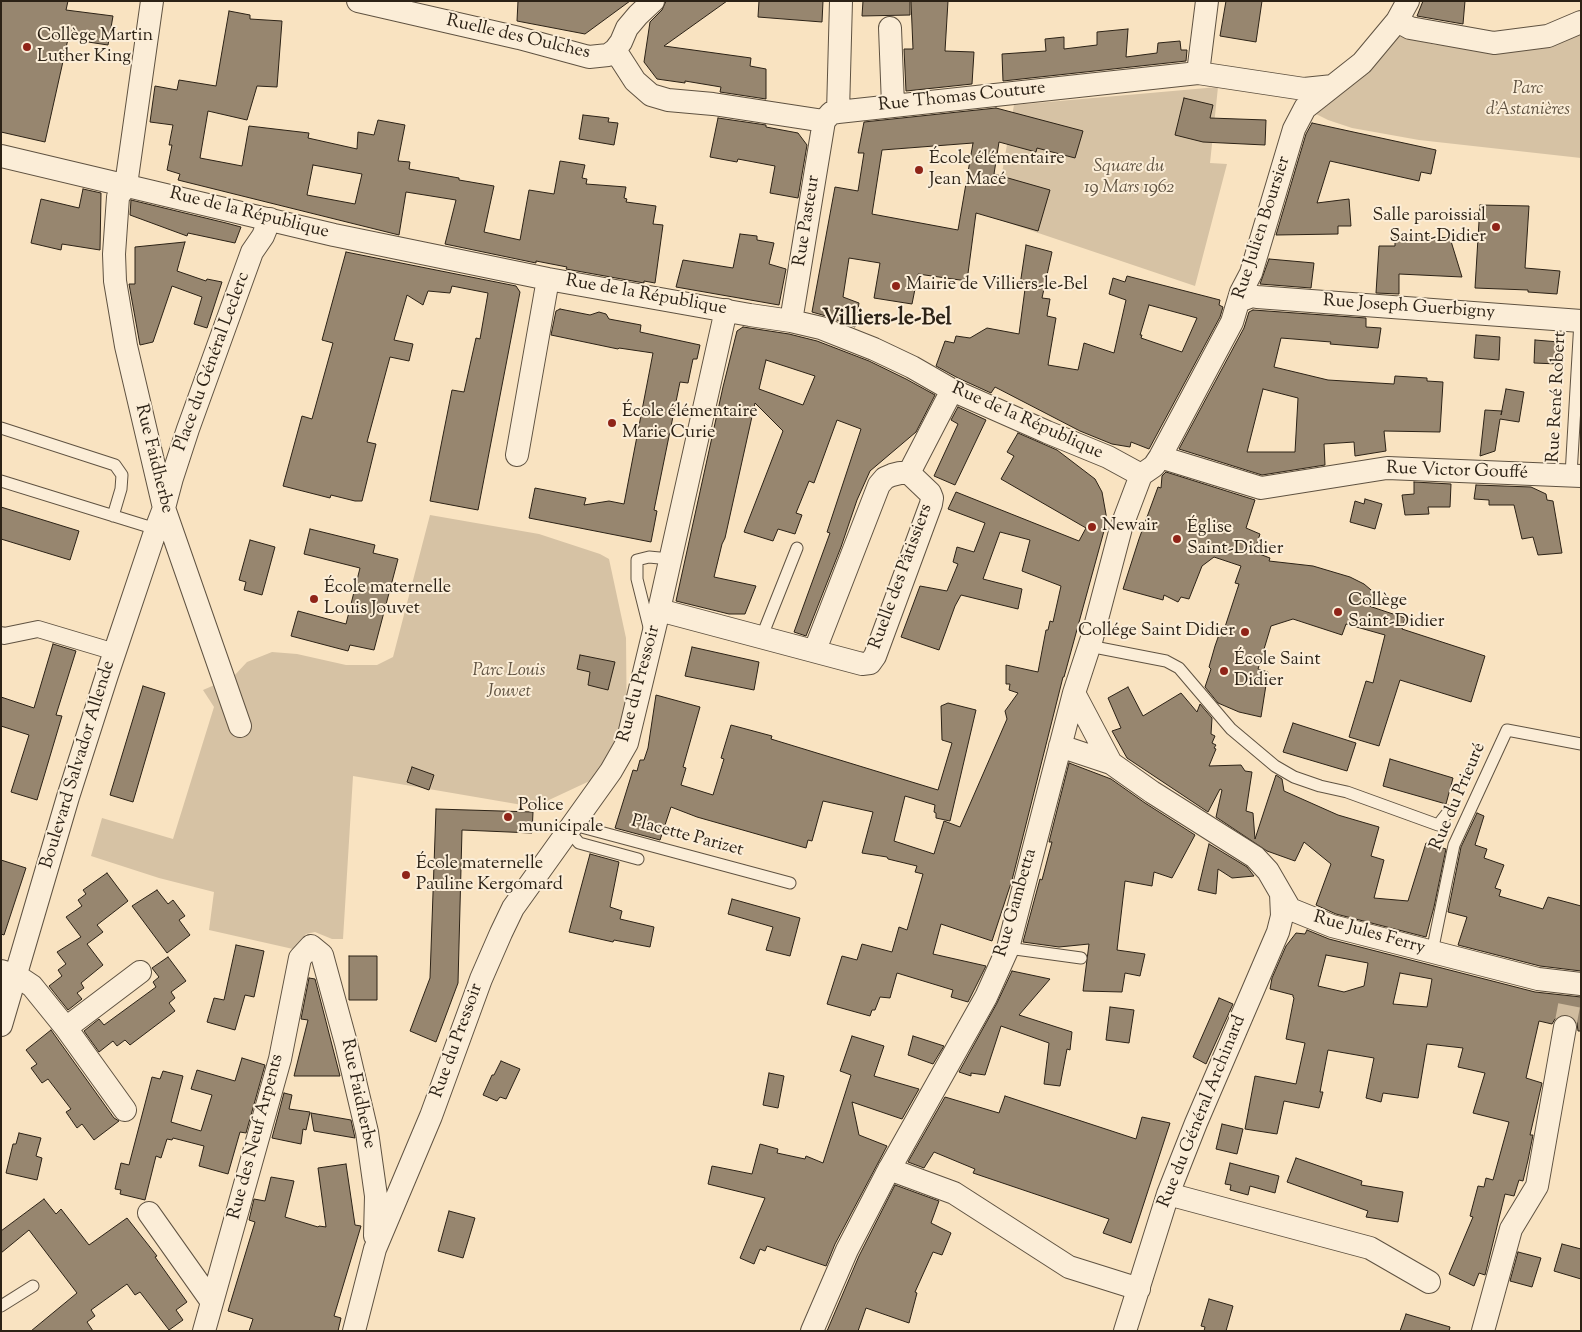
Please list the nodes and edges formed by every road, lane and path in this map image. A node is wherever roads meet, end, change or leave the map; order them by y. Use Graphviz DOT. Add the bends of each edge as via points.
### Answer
graph roads {
  1 [pos="152,1"];
  2 [pos="358,1"];
  3 [pos="653,1"];
  4 [pos="841,1"];
  5 [pos="1207,1"];
  6 [pos="1408,1"];
  7 [pos="1397,21"];
  8 [pos="1581,22"];
  9 [pos="890,28"];
  10 [pos="615,50"];
  11 [pos="1198,73"];
  12 [pos="1334,86"];
  13 [pos="893,105"];
  14 [pos="831,116"];
  15 [pos="1,156"];
  16 [pos="126,185"];
  17 [pos="270,219"];
  18 [pos="548,278"];
  19 [pos="1239,301"];
  20 [pos="726,310"];
  21 [pos="792,320"];
  22 [pos="1580,321"];
  23 [pos="952,390"];
  24 [pos="1,428"];
  25 [pos="517,455"];
  26 [pos="1160,457"];
  27 [pos="909,473"];
  28 [pos="1141,475"];
  29 [pos="1576,476"];
  30 [pos="1,481"];
  31 [pos="113,516"];
  32 [pos="160,519"];
  33 [pos="797,548"];
  34 [pos="670,559"];
  35 [pos="659,610"];
  36 [pos="1,635"];
  37 [pos="762,636"];
  38 [pos="652,637"];
  39 [pos="1089,646"];
  40 [pos="105,649"];
  41 [pos="815,650"];
  42 [pos="1074,693"];
  43 [pos="240,726"];
  44 [pos="1581,744"];
  45 [pos="1060,746"];
  46 [pos="1110,763"];
  47 [pos="1449,810"];
  48 [pos="571,828"];
  49 [pos="638,859"];
  50 [pos="790,883"];
  51 [pos="1281,894"];
  52 [pos="312,946"];
  53 [pos="1008,948"];
  54 [pos="1432,952"];
  55 [pos="1081,958"];
  56 [pos="140,972"];
  57 [pos="9,974"];
  58 [pos="1575,988"];
  59 [pos="1,1025"];
  60 [pos="1564,1027"];
  61 [pos="66,1028"];
  62 [pos="125,1110"];
  63 [pos="889,1169"];
  64 [pos="1168,1194"];
  65 [pos="149,1214"];
  66 [pos="375,1249"];
  67 [pos="1430,1282"];
  68 [pos="33,1286"];
  69 [pos="1139,1289"];
  70 [pos="212,1302"];
  71 [pos="1,1306"];
  72 [pos="1485,1323"];
  73 [pos="204,1331"];
  74 [pos="354,1331"];
  75 [pos="812,1331"];
  76 [pos="1125,1331"];
  1 -- 16 [label="street, Rue Faidherbe"];
  2 -- 10 [label="street, Ruelle des Oulches" via="589,57 608,55"];
  3 -- 10 [label="street, Ruelle des Oulches" via="627,28"];
  4 -- 14 [label="street, Rue Pasteur"];
  5 -- 11 [label="street"];
  6 -- 7 [label="street, Rue Julien Boursier"];
  7 -- 8 [label="street" via="1410,28 1494,43 1548,36"];
  7 -- 12 [label="street, Rue Julien Boursier" via="1362,63"];
  9 -- 13 [label="street"];
  10 -- 14 [label="street, Rue Thomas Couture" via="635,81 650,95 668,100"];
  11 -- 12 [label="street, Rue Thomas Couture" via="1304,89"];
  11 -- 13 [label="street, Rue Thomas Couture"];
  12 -- 19 [label="street, Rue Julien Boursier" via="1305,108 1294,129 1251,273"];
  13 -- 14 [label="street, Rue Thomas Couture"];
  14 -- 21 [label="street, Rue Pasteur"];
  15 -- 16 [label="street, Rue de la République"];
  16 -- 17 [label="street, Rue de la République"];
  16 -- 32 [label="street, Rue Faidherbe" via="118,196 115,282"];
  17 -- 18 [label="street, Rue de la République"];
  17 -- 32 [label="street, Place du Général Leclerc" via="252,252 188,429"];
  18 -- 20 [label="street, Rue de la République"];
  18 -- 25 [label="street"];
  19 -- 22 [label="street, Rue Joseph Guerbigny" via="1252,296"];
  19 -- 26 [label="street, Rue Julien Boursier" via="1232,322"];
  20 -- 21 [label="street, Rue de la République"];
  20 -- 34 [label="street, Rue du Pressoir"];
  21 -- 23 [label="street, Rue de la République" via="874,349"];
  22 -- 29 [label="lane, Rue René Robert"];
  23 -- 27 [label="street"];
  23 -- 28 [label="street, Rue de la République" via="1108,457"];
  24 -- 31 [label="lane" via="115,465 122,475"];
  26 -- 28 [label="street, Rue Julien Boursier"];
  26 -- 29 [label="street, Rue Victor Gouffé" via="1262,488 1387,468"];
  27 -- 41 [label="street" via="892,475 879,485"];
  27 -- 41 [label="street, Ruelle des Pâtissiers" via="930,493 931,504 875,656 870,663 862,664"];
  28 -- 39 [label="street, Rue Gambetta" via="1121,528"];
  30 -- 31 [label="lane"];
  31 -- 32 [label="lane"];
  32 -- 43 [label="street, Rue Faidherbe"];
  32 -- 57 [label="street, Boulevard Salvador Allende"];
  33 -- 37 [label="lane"];
  34 -- 35 [label="street, Rue du Pressoir"];
  34 -- 38 [label="lane" via="648,557 637,560 637,578"];
  35 -- 37 [label="street, Ruelle des Pâtissiers"];
  35 -- 38 [label="street, Rue du Pressoir"];
  36 -- 40 [label="street" via="38,629"];
  37 -- 41 [label="street, Ruelle des Pâtissiers"];
  38 -- 48 [label="street, Rue du Pressoir" via="627,743"];
  39 -- 42 [label="street, Rue Gambetta"];
  39 -- 47 [label="lane" via="1166,661 1179,668 1231,729 1275,766 1294,777 1347,792 1438,825"];
  42 -- 45 [label="street, Rue Gambetta"];
  42 -- 46 [label="street, Rue Jules Ferry"];
  44 -- 54 [label="lane, Rue du Prieuré" via="1507,730 1454,845"];
  45 -- 46 [label="street"];
  45 -- 53 [label="street, Rue Gambetta"];
  46 -- 51 [label="street, Rue Jules Ferry" via="1256,857"];
  48 -- 49 [label="lane" via="579,843"];
  48 -- 50 [label="lane, Placette Parizet"];
  48 -- 66 [label="street, Rue du Pressoir" via="514,908 501,933 431,1116"];
  51 -- 54 [label="street, Rue Jules Ferry" via="1290,909 1332,926"];
  51 -- 64 [label="street, Rue du Général Archinard" via="1282,916 1278,932"];
  52 -- 66 [label="street, Rue Faidherbe" via="322,954 367,1132 376,1196"];
  52 -- 70 [label="street, Rue des Neuf Arpents" via="300,958 280,1059"];
  53 -- 55 [label="lane"];
  53 -- 63 [label="street, Rue Gambetta" via="981,1005"];
  54 -- 58 [label="street, Rue Jules Ferry"];
  56 -- 61 [label="street"];
  57 -- 59 [label="street, Boulevard Salvador Allende"];
  57 -- 61 [label="street" via="32,986"];
  60 -- 72 [label="street" via="1536,1186 1511,1229"];
  61 -- 62 [label="street"];
  63 -- 69 [label="street" via="954,1193 1068,1267"];
  63 -- 75 [label="street, Rue Gambetta" via="847,1250"];
  64 -- 67 [label="street" via="1370,1248"];
  64 -- 69 [label="street, Rue du Général Archinard"];
  65 -- 70 [label="street"];
  66 -- 74 [label="street, Rue du Pressoir"];
  68 -- 71 [label="lane"];
  69 -- 76 [label="street, Rue du Général Archinard"];
  70 -- 73 [label="street, Rue des Neuf Arpents"];
}
